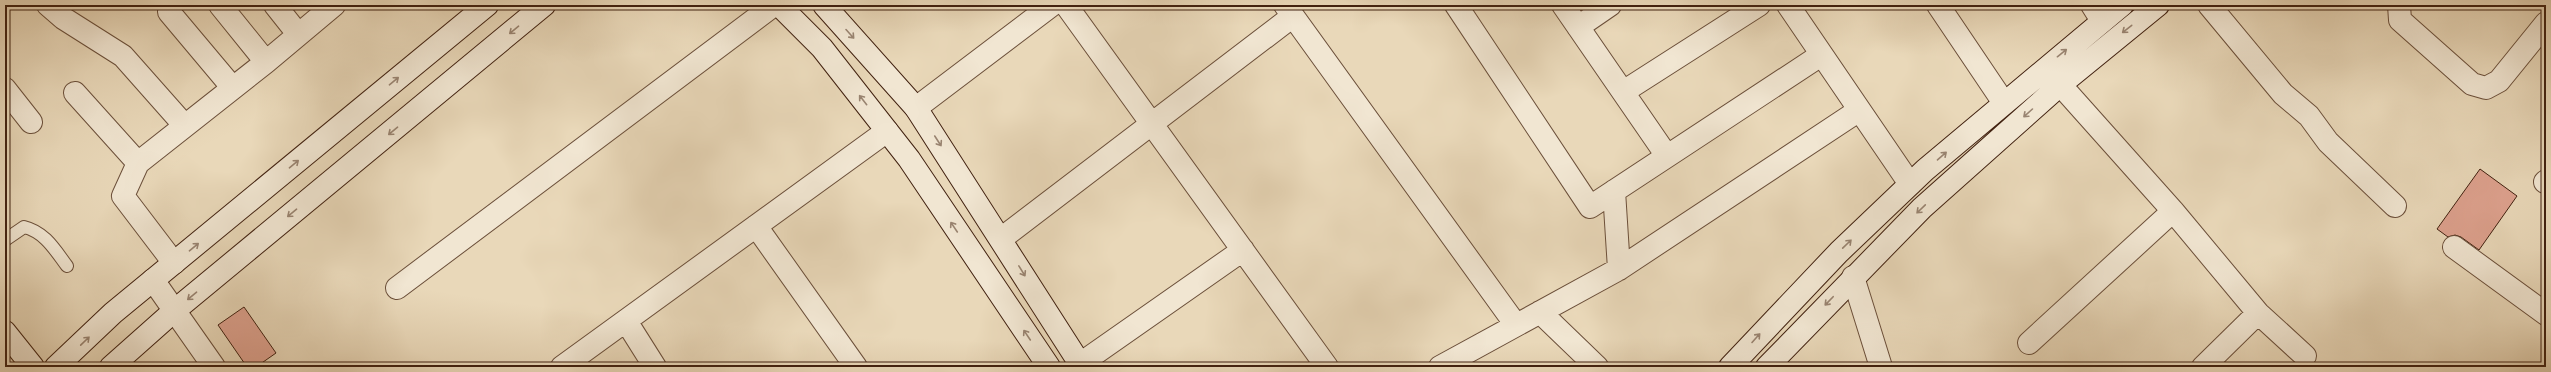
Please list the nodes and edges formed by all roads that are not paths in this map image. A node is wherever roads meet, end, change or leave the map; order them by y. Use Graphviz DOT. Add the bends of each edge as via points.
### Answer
graph roads {
  1 [pos="48,5"];
  2 [pos="220,5"];
  3 [pos="275,5"];
  4 [pos="334,5"];
  5 [pos="487,5"];
  6 [pos="544,5"];
  7 [pos="774,5"];
  8 [pos="779,5"];
  9 [pos="824,5"];
  10 [pos="1052,5"];
  11 [pos="1066,5"];
  12 [pos="1456,5"];
  13 [pos="1563,5"];
  14 [pos="1610,5"];
  15 [pos="1758,5"];
  16 [pos="1788,5"];
  17 [pos="1938,5"];
  18 [pos="2122,5"];
  19 [pos="2158,5"];
  20 [pos="2209,5"];
  21 [pos="2399,5"];
  22 [pos="1289,10"];
  23 [pos="169,12"];
  24 [pos="2097,13"];
  25 [pos="2546,23"];
  26 [pos="1578,27"];
  27 [pos="298,34"];
  28 [pos="1822,55"];
  29 [pos="266,62"];
  30 [pos="2045,67"];
  31 [pos="2060,85"];
  32 [pos="232,87"];
  33 [pos="5,89"];
  34 [pos="1623,92"];
  35 [pos="75,93"];
  36 [pos="2004,103"];
  37 [pos="916,108"];
  38 [pos="1858,111"];
  39 [pos="31,122"];
  40 [pos="1151,122"];
  41 [pos="185,126"];
  42 [pos="886,131"];
  43 [pos="1667,156"];
  44 [pos="138,163"];
  45 [pos="1910,184"];
  46 [pos="1614,191"];
  47 [pos="2395,206"];
  48 [pos="2173,211"];
  49 [pos="756,226"];
  50 [pos="1002,238"];
  51 [pos="5,240"];
  52 [pos="2454,246"];
  53 [pos="1243,250"];
  54 [pos="174,263"];
  55 [pos="67,266"];
  56 [pos="1619,269"];
  57 [pos="1853,277"];
  58 [pos="153,280"];
  59 [pos="397,288"];
  60 [pos="174,311"];
  61 [pos="1540,312"];
  62 [pos="2258,313"];
  63 [pos="2546,314"];
  64 [pos="626,321"];
  65 [pos="1516,325"];
  66 [pos="5,332"];
  67 [pos="2029,343"];
  68 [pos="2305,356"];
  69 [pos="119,364"];
  70 [pos="1081,365"];
  71 [pos="34,367"];
  72 [pos="56,367"];
  73 [pos="214,367"];
  74 [pos="562,367"];
  75 [pos="655,367"];
  76 [pos="856,367"];
  77 [pos="1049,367"];
  78 [pos="1327,367"];
  79 [pos="1440,367"];
  80 [pos="1597,367"];
  81 [pos="1730,367"];
  82 [pos="1766,367"];
  83 [pos="1881,367"];
  84 [pos="2203,367"];
  1 -- 41 [label="street" via="63,18 123,56"];
  2 -- 29 [label="street"];
  3 -- 27 [label="street"];
  4 -- 27 [label="street"];
  54 -- 5 [label="street, one-way"];
  6 -- 60 [label="street, one-way"];
  7 -- 59 [label="street"];
  42 -- 8 [label="street, one-way" via="822,48"];
  9 -- 37 [label="street, one-way"];
  10 -- 37 [label="street"];
  11 -- 40 [label="street"];
  12 -- 46 [label="street" via="1590,207"];
  13 -- 26 [label="street"];
  14 -- 26 [label="street"];
  15 -- 34 [label="street"];
  16 -- 28 [label="street"];
  17 -- 36 [label="street"];
  18 -- 24 [label="street"];
  19 -- 31 [label="street, one-way"];
  20 -- 47 [label="street" via="2283,94 2309,116 2328,142"];
  21 -- 25 [label="street" via="2400,20 2472,84 2486,88 2499,81"];
  22 -- 40 [label="street"];
  22 -- 65 [label="street"];
  23 -- 32 [label="street"];
  30 -- 24 [label="street, one-way"];
  26 -- 34 [label="street"];
  27 -- 29 [label="street"];
  28 -- 38 [label="street"];
  28 -- 43 [label="street"];
  29 -- 32 [label="street"];
  30 -- 31 [label="street"];
  30 -- 36 [label="street"];
  31 -- 48 [label="street"];
  31 -- 57 [label="street, one-way" via="1922,208"];
  32 -- 41 [label="street"];
  33 -- 39 [label="street"];
  34 -- 43 [label="street"];
  35 -- 44 [label="street"];
  45 -- 36 [label="street, one-way"];
  37 -- 50 [label="street, one-way"];
  38 -- 45 [label="street"];
  38 -- 56 [label="street"];
  40 -- 50 [label="street"];
  40 -- 53 [label="street"];
  41 -- 44 [label="street"];
  42 -- 49 [label="street"];
  77 -- 42 [label="street, one-way" via="909,160"];
  43 -- 46 [label="street"];
  44 -- 54 [label="street" via="123,196"];
  81 -- 45 [label="street, one-way" via="1839,252"];
  46 -- 56 [label="street"];
  48 -- 62 [label="street"];
  48 -- 67 [label="street"];
  49 -- 64 [label="street"];
  49 -- 76 [label="street"];
  50 -- 70 [label="street, one-way"];
  51 -- 55 [label="lane" via="24,227 33,229 45,237"];
  52 -- 63 [label="street"];
  53 -- 70 [label="street"];
  53 -- 78 [label="street"];
  54 -- 58 [label="street"];
  56 -- 61 [label="street"];
  57 -- 82 [label="street, one-way"];
  57 -- 83 [label="street"];
  58 -- 60 [label="street"];
  72 -- 58 [label="street, one-way" via="113,313"];
  60 -- 69 [label="street"];
  60 -- 73 [label="street"];
  61 -- 65 [label="street"];
  61 -- 80 [label="street"];
  62 -- 68 [label="street"];
  62 -- 84 [label="street"];
  64 -- 74 [label="street"];
  64 -- 75 [label="street"];
  65 -- 79 [label="street"];
  66 -- 71 [label="street"];
}
